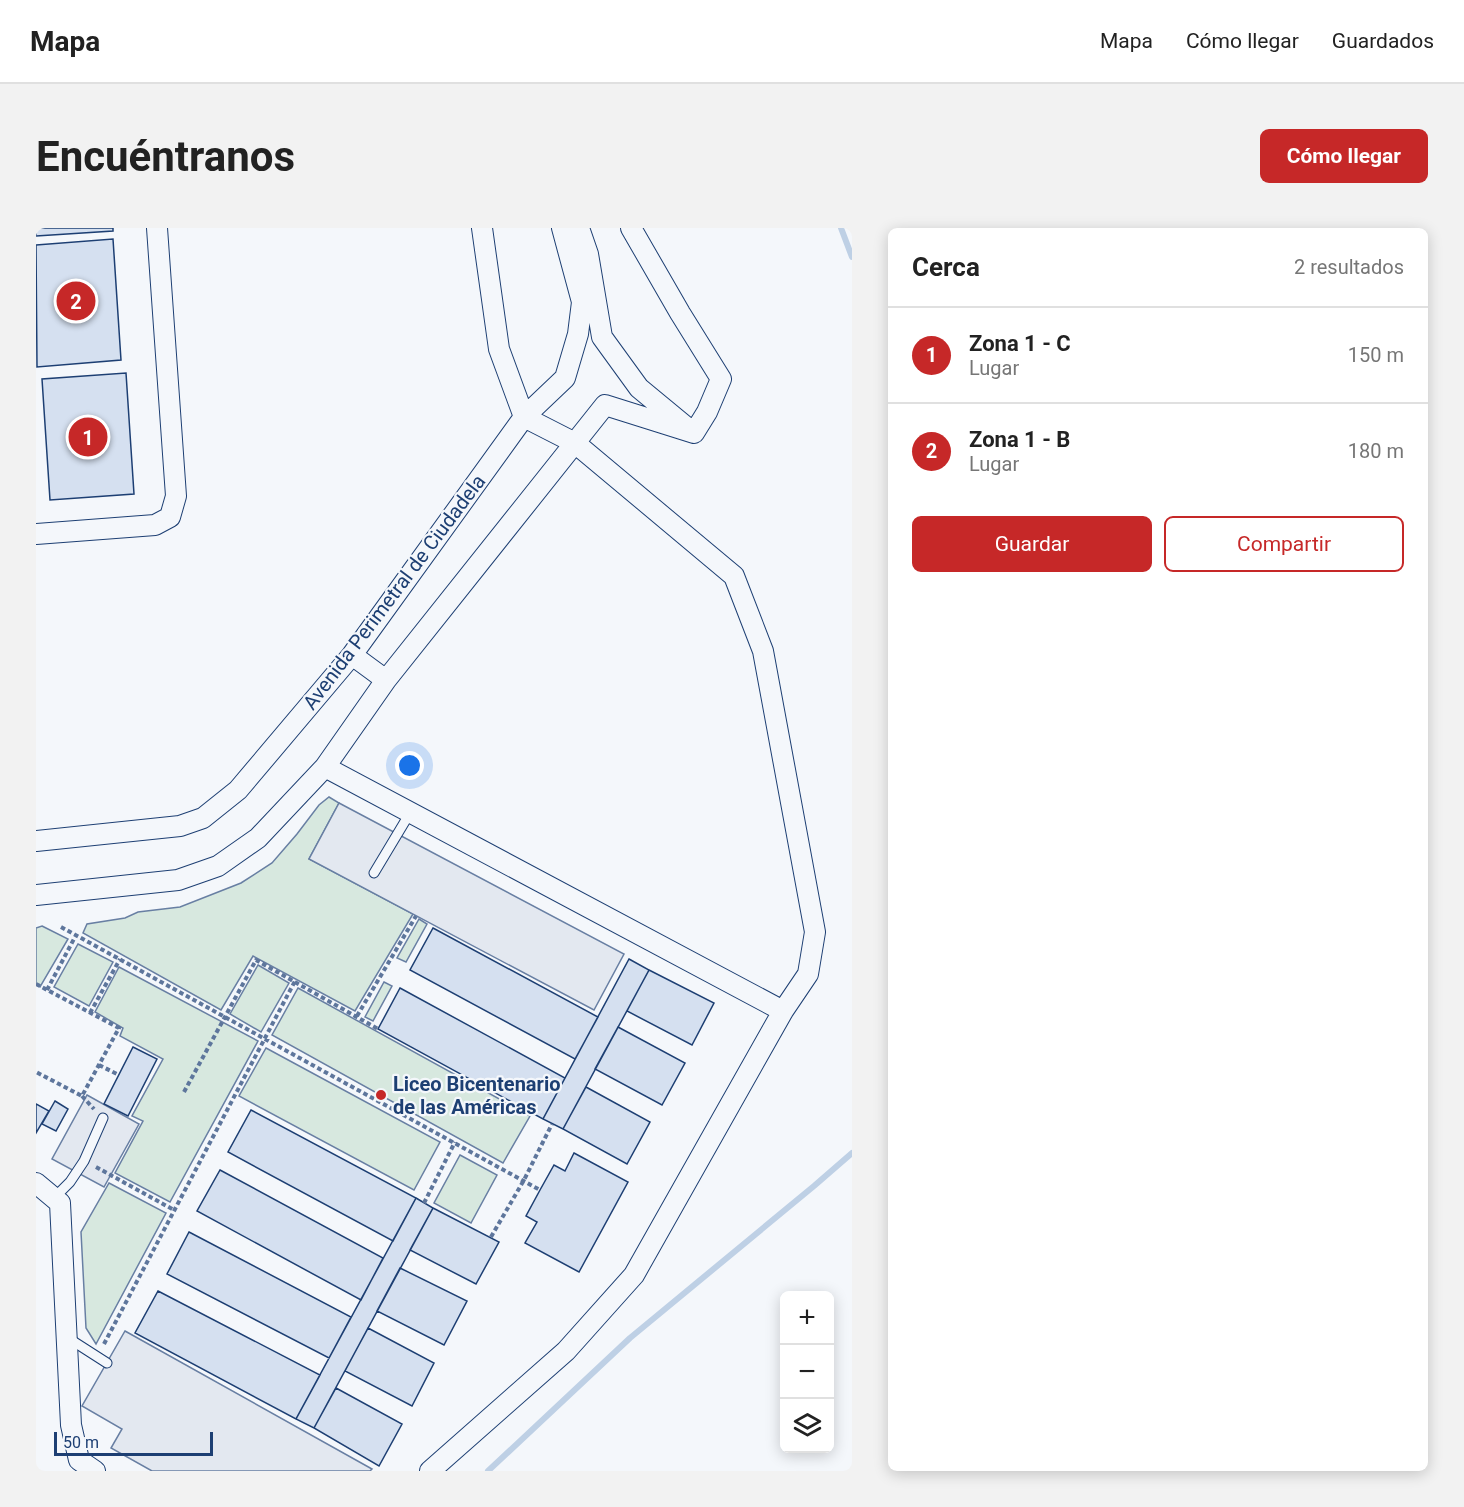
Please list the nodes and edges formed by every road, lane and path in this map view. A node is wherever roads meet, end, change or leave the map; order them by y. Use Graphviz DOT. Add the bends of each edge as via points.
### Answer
graph roads {
  1 [pos="157,228"];
  2 [pos="482,228"];
  3 [pos="562,228"];
  4 [pos="579,228"];
  5 [pos="631,228"];
  6 [pos="524,417"];
  7 [pos="694,433"];
  8 [pos="575,443"];
  9 [pos="36,534"];
  10 [pos="352,655"];
  11 [pos="387,680"];
  12 [pos="324,767"];
  13 [pos="410,813"];
  14 [pos="36,841"];
  15 [pos="374,873"];
  16 [pos="36,895"];
  17 [pos="416,916"];
  18 [pos="61,927"];
  19 [pos="76,935"];
  20 [pos="120,959"];
  21 [pos="295,981"];
  22 [pos="36,984"];
  23 [pos="47,990"];
  24 [pos="783,1011"];
  25 [pos="90,1012"];
  26 [pos="224,1016"];
  27 [pos="357,1016"];
  28 [pos="378,1029"];
  29 [pos="264,1038"];
  30 [pos="99,1065"];
  31 [pos="36,1072"];
  32 [pos="119,1075"];
  33 [pos="184,1092"];
  34 [pos="103,1118"];
  35 [pos="552,1124"];
  36 [pos="454,1142"];
  37 [pos="84,1161"];
  38 [pos="524,1180"];
  39 [pos="36,1183"];
  40 [pos="540,1190"];
  41 [pos="54,1198"];
  42 [pos="424,1203"];
  43 [pos="174,1210"];
  44 [pos="491,1237"];
  45 [pos="68,1338"];
  46 [pos="97,1357"];
  47 [pos="107,1363"];
  48 [pos="95,1471"];
  49 [pos="430,1471"];
  1 -- 9 [label="street" via="176,496 170,517 155,525"];
  2 -- 6 [label="street" via="499,349"];
  3 -- 6 [label="street, Avenida Perimetral de Ciudadela" via="582,302 578,334 565,378"];
  4 -- 7 [label="street" via="588,254 602,337 639,388"];
  5 -- 7 [label="street" via="721,379"];
  6 -- 8 [label="street"];
  6 -- 10 [label="street, Avenida Perimetral de Ciudadela"];
  7 -- 8 [label="street" via="605,405"];
  8 -- 11 [label="street"];
  8 -- 24 [label="street" via="734,576 763,651 815,932 808,974"];
  10 -- 11 [label="street"];
  10 -- 14 [label="street, Avenida Perimetral de Ciudadela" via="238,790 203,818 180,826"];
  11 -- 12 [label="street"];
  12 -- 13 [label="street"];
  12 -- 16 [label="street" via="258,838 218,866 178,879"];
  13 -- 15 [label="lane"];
  13 -- 24 [label="street"];
  17 -- 27 [label="path"];
  18 -- 19 [label="path"];
  19 -- 20 [label="path"];
  19 -- 23 [label="path"];
  20 -- 25 [label="path"];
  20 -- 26 [label="path"];
  21 -- 26 [label="path" via="256,960"];
  21 -- 27 [label="path"];
  21 -- 29 [label="path"];
  22 -- 23 [label="path"];
  23 -- 25 [label="path"];
  24 -- 49 [label="street" via="634,1275 566,1351"];
  25 -- 30 [label="path" via="119,1028"];
  26 -- 29 [label="path"];
  26 -- 33 [label="path"];
  27 -- 28 [label="path"];
  29 -- 36 [label="path"];
  29 -- 43 [label="path"];
  30 -- 31 [label="path" via="82,1096"];
  30 -- 32 [label="path"];
  34 -- 37 [label="lane"];
  35 -- 38 [label="path"];
  36 -- 38 [label="path"];
  36 -- 42 [label="path"];
  37 -- 41 [label="lane"];
  37 -- 43 [label="path"];
  38 -- 40 [label="path"];
  38 -- 44 [label="path"];
  39 -- 41 [label="street"];
  41 -- 45 [label="street" via="60,1203"];
  43 -- 46 [label="path"];
  45 -- 46 [label="lane"];
  45 -- 48 [label="street" via="71,1425 80,1460"];
  46 -- 47 [label="lane"];
}
